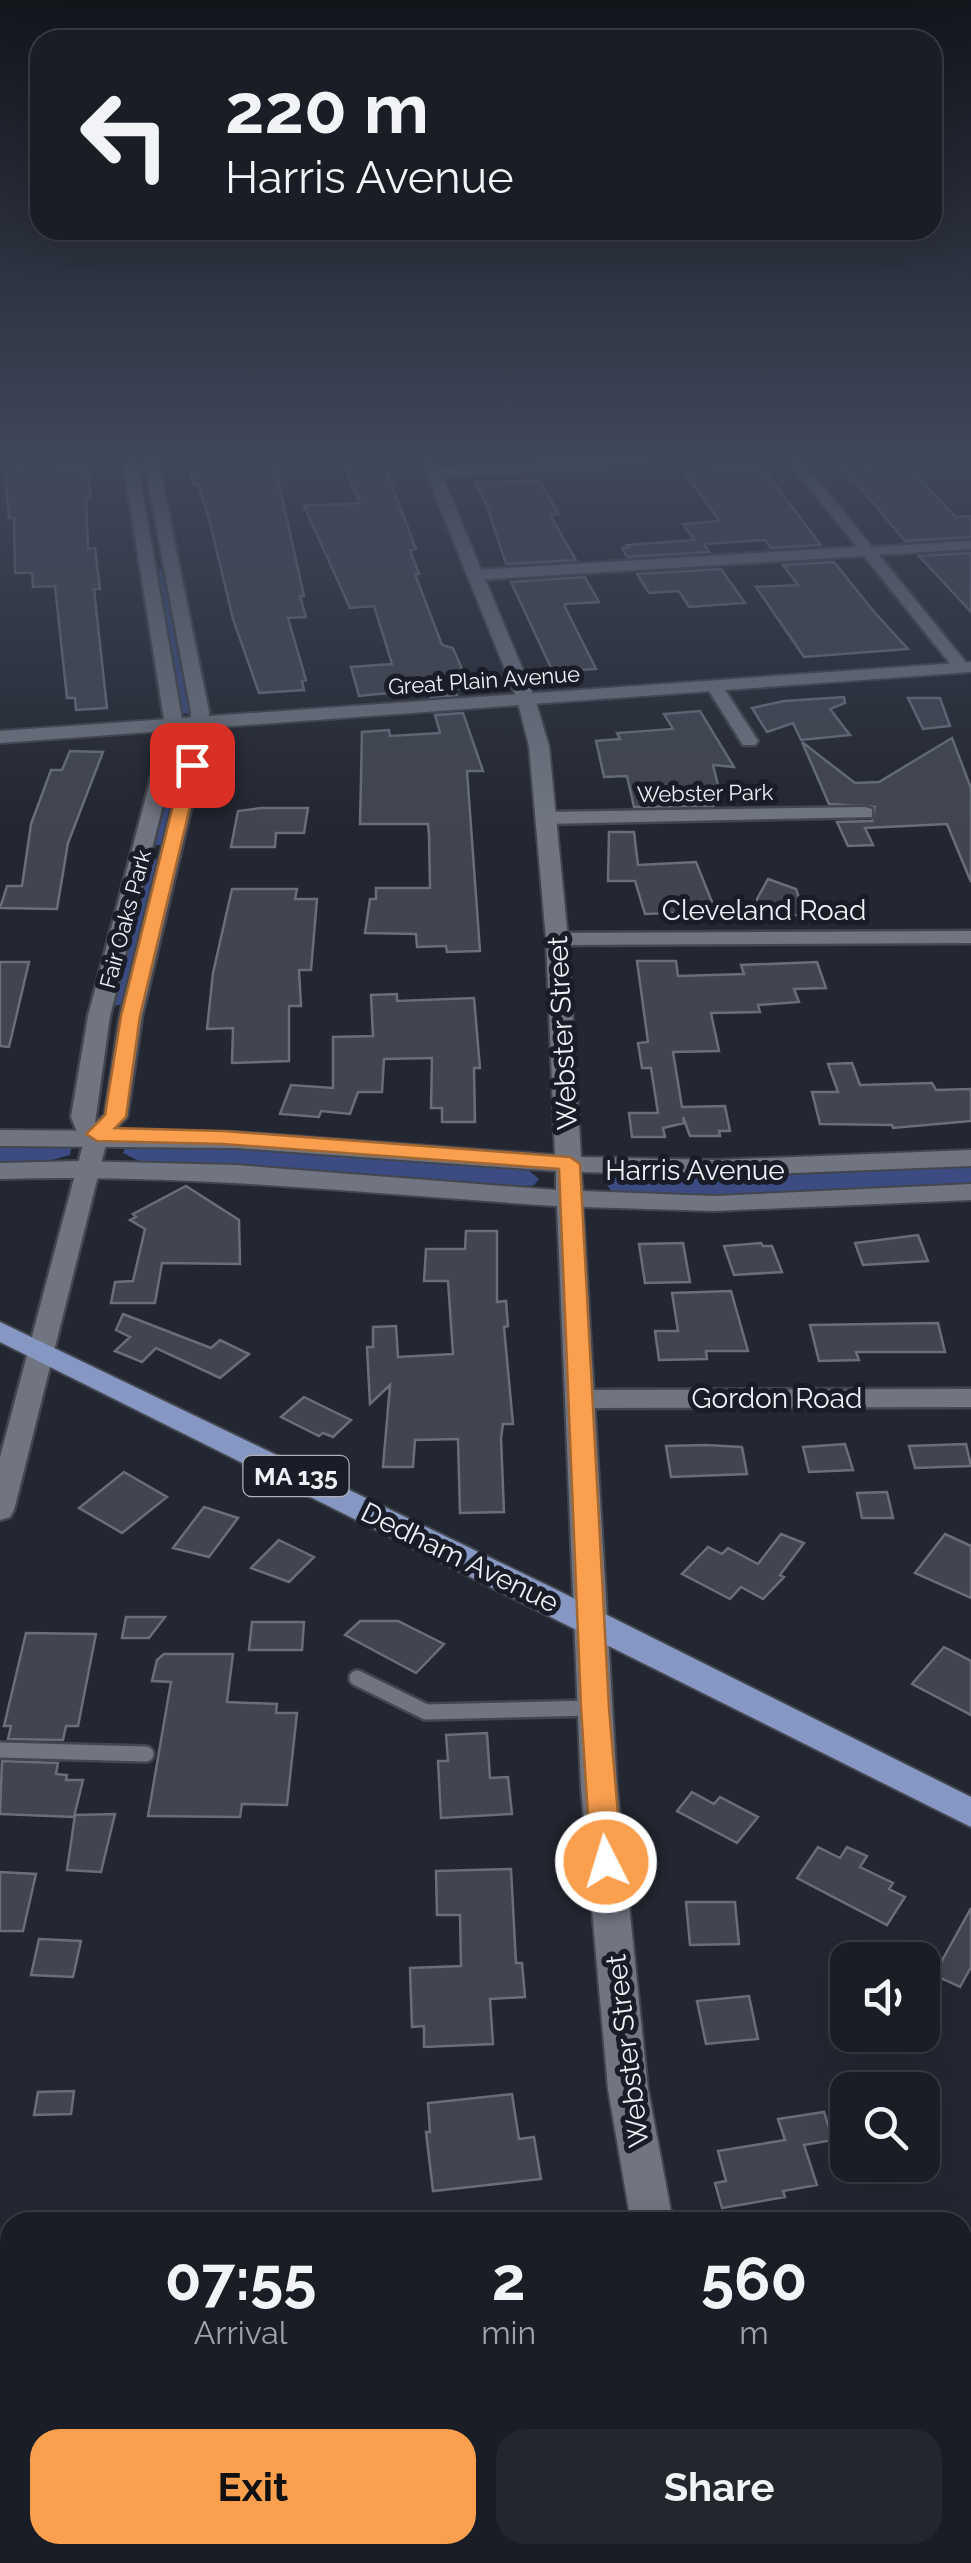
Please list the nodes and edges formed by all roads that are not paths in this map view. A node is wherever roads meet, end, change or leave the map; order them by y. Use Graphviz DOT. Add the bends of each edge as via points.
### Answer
graph roads {
  1 [pos="151,581"];
  2 [pos="174,581"];
  3 [pos="479,581"];
  4 [pos="893,581"];
  5 [pos="966,667"];
  6 [pos="714,686"];
  7 [pos="526,700"];
  8 [pos="200,723"];
  9 [pos="174,725"];
  10 [pos="0,738"];
  11 [pos="749,740"];
  12 [pos="865,813"];
  13 [pos="546,818"];
  14 [pos="142,852"];
  15 [pos="170,852"];
  16 [pos="971,937"];
  17 [pos="557,938"];
  18 [pos="99,1016"];
  19 [pos="131,1016"];
  20 [pos="97,1134"];
  21 [pos="0,1138"];
  22 [pos="971,1158"];
  23 [pos="570,1164"];
  24 [pos="90,1168"];
  25 [pos="0,1171"];
  26 [pos="971,1192"];
  27 [pos="572,1198"];
  28 [pos="0,1331"];
  29 [pos="42,1352"];
  30 [pos="582,1398"];
  31 [pos="971,1398"];
  32 [pos="0,1510"];
  33 [pos="592,1624"];
  34 [pos="357,1678"];
  35 [pos="595,1708"];
  36 [pos="0,1750"];
  37 [pos="146,1754"];
  38 [pos="971,1813"];
  39 [pos="650,2212"];
  1 -- 9 [label="street, Fair Oaks Park"];
  2 -- 8 [label="street, Fair Oaks Park"];
  3 -- 7 [label="street, Webster Street"];
  4 -- 5 [label="street"];
  5 -- 6 [label="street, Great Plain Avenue"];
  6 -- 7 [label="street, Great Plain Avenue"];
  6 -- 11 [label="street"];
  7 -- 8 [label="street, Great Plain Avenue"];
  7 -- 13 [label="street, Webster Street" via="540,746"];
  8 -- 9 [label="street, Great Plain Avenue"];
  8 -- 15 [label="street, Fair Oaks Park"];
  9 -- 10 [label="street, Great Plain Avenue"];
  9 -- 14 [label="street, Fair Oaks Park"];
  12 -- 13 [label="street, Webster Park"];
  13 -- 17 [label="street, Webster Street"];
  14 -- 15 [label="street"];
  14 -- 18 [label="street, Fair Oaks Park"];
  15 -- 19 [label="street, Fair Oaks Park"];
  16 -- 17 [label="street, Cleveland Road"];
  17 -- 23 [label="street, Webster Street"];
  18 -- 19 [label="street"];
  18 -- 20 [label="street, Fair Oaks Park" via="82,1117"];
  19 -- 20 [label="street, Fair Oaks Park" via="116,1117"];
  20 -- 21 [label="street, Harris Avenue"];
  20 -- 23 [label="street, Harris Avenue"];
  20 -- 24 [label="street, Fair Oaks Park"];
  22 -- 23 [label="street, Harris Avenue" via="728,1169"];
  23 -- 27 [label="street, Webster Street"];
  24 -- 25 [label="street, Harris Avenue"];
  24 -- 27 [label="street, Harris Avenue" via="214,1170"];
  24 -- 29 [label="street, Fair Oaks Park"];
  26 -- 27 [label="street, Harris Avenue" via="704,1204"];
  27 -- 30 [label="street, Webster Street"];
  28 -- 29 [label="main road, Dedham Avenue / MA 135"];
  29 -- 32 [label="street, Fair Oaks Park"];
  29 -- 33 [label="main road, Dedham Avenue / MA 135"];
  30 -- 31 [label="street, Gordon Road"];
  30 -- 33 [label="street, Webster Street"];
  33 -- 35 [label="street, Webster Street"];
  33 -- 38 [label="main road, Dedham Avenue / MA 135"];
  34 -- 35 [label="lane" via="426,1712"];
  35 -- 39 [label="street, Webster Street" via="628,2088"];
  36 -- 37 [label="lane"];
}
